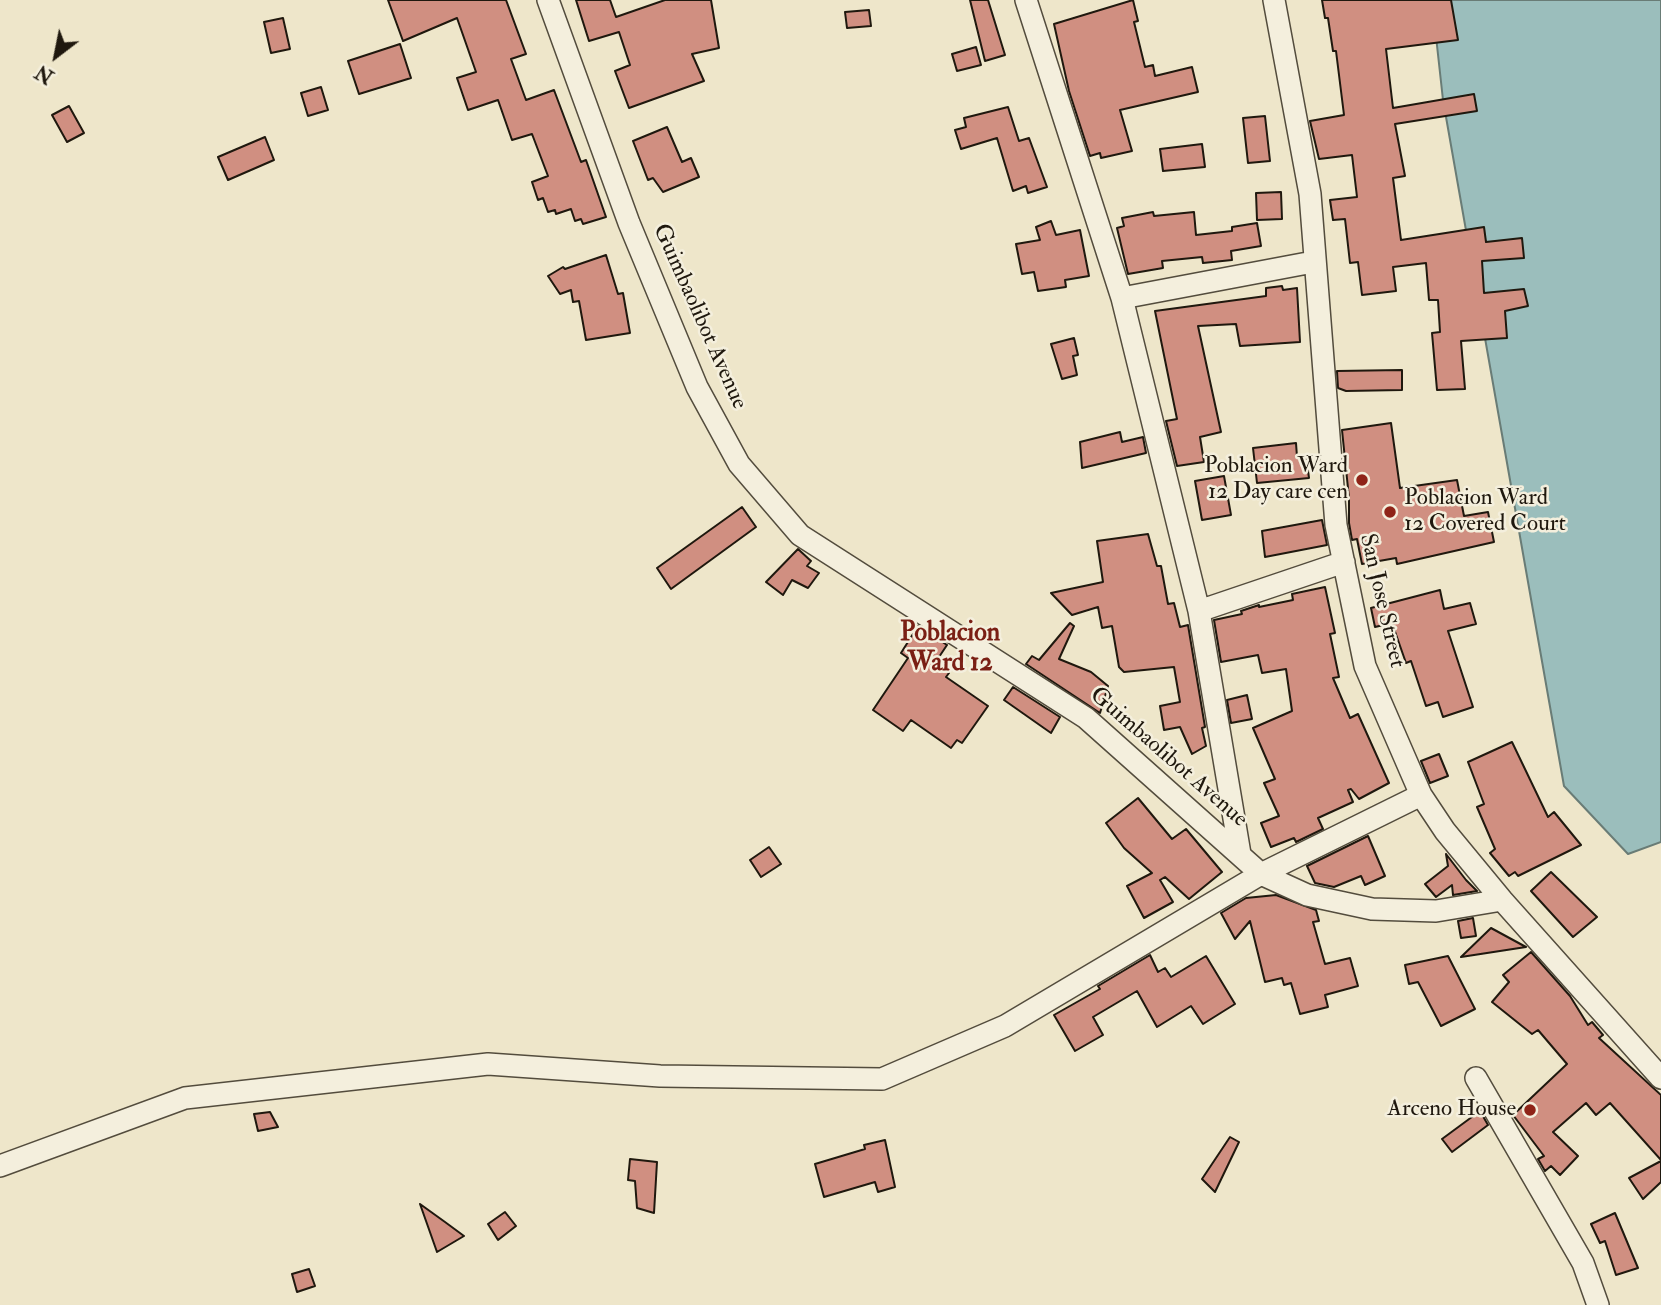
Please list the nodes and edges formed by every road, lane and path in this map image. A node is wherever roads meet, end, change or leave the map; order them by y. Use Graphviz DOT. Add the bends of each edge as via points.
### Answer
graph roads {
  1 [pos="548,0"];
  2 [pos="1026,0"];
  3 [pos="1274,0"];
  4 [pos="1313,262"];
  5 [pos="1122,298"];
  6 [pos="1344,562"];
  7 [pos="1199,611"];
  8 [pos="1420,795"];
  9 [pos="1240,854"];
  10 [pos="1261,874"];
  11 [pos="1502,900"];
  12 [pos="1476,1078"];
  13 [pos="1661,1078"];
  14 [pos="0,1166"];
  15 [pos="1598,1305"];
  1 -- 9 [label="street, Guimbaolibot Avenue" via="629,223 697,387 739,464 800,535 1086,718"];
  2 -- 5 [label="street"];
  3 -- 4 [label="street, San Jose Street" via="1310,194"];
  4 -- 5 [label="street"];
  4 -- 6 [label="street, San Jose Street" via="1336,525"];
  5 -- 7 [label="street"];
  6 -- 7 [label="street"];
  6 -- 8 [label="street, San Jose Street" via="1365,666"];
  7 -- 9 [label="street"];
  8 -- 10 [label="street"];
  8 -- 11 [label="street, San Jose Street"];
  9 -- 10 [label="street, Guimbaolibot Avenue"];
  10 -- 11 [label="street, Guimbaolibot Avenue" via="1307,895 1372,909 1436,911"];
  10 -- 14 [label="street" via="1005,1026 882,1079 660,1076 488,1064 185,1098"];
  11 -- 13 [label="street, San Jose Street"];
  12 -- 15 [label="street" via="1583,1264"];
}
